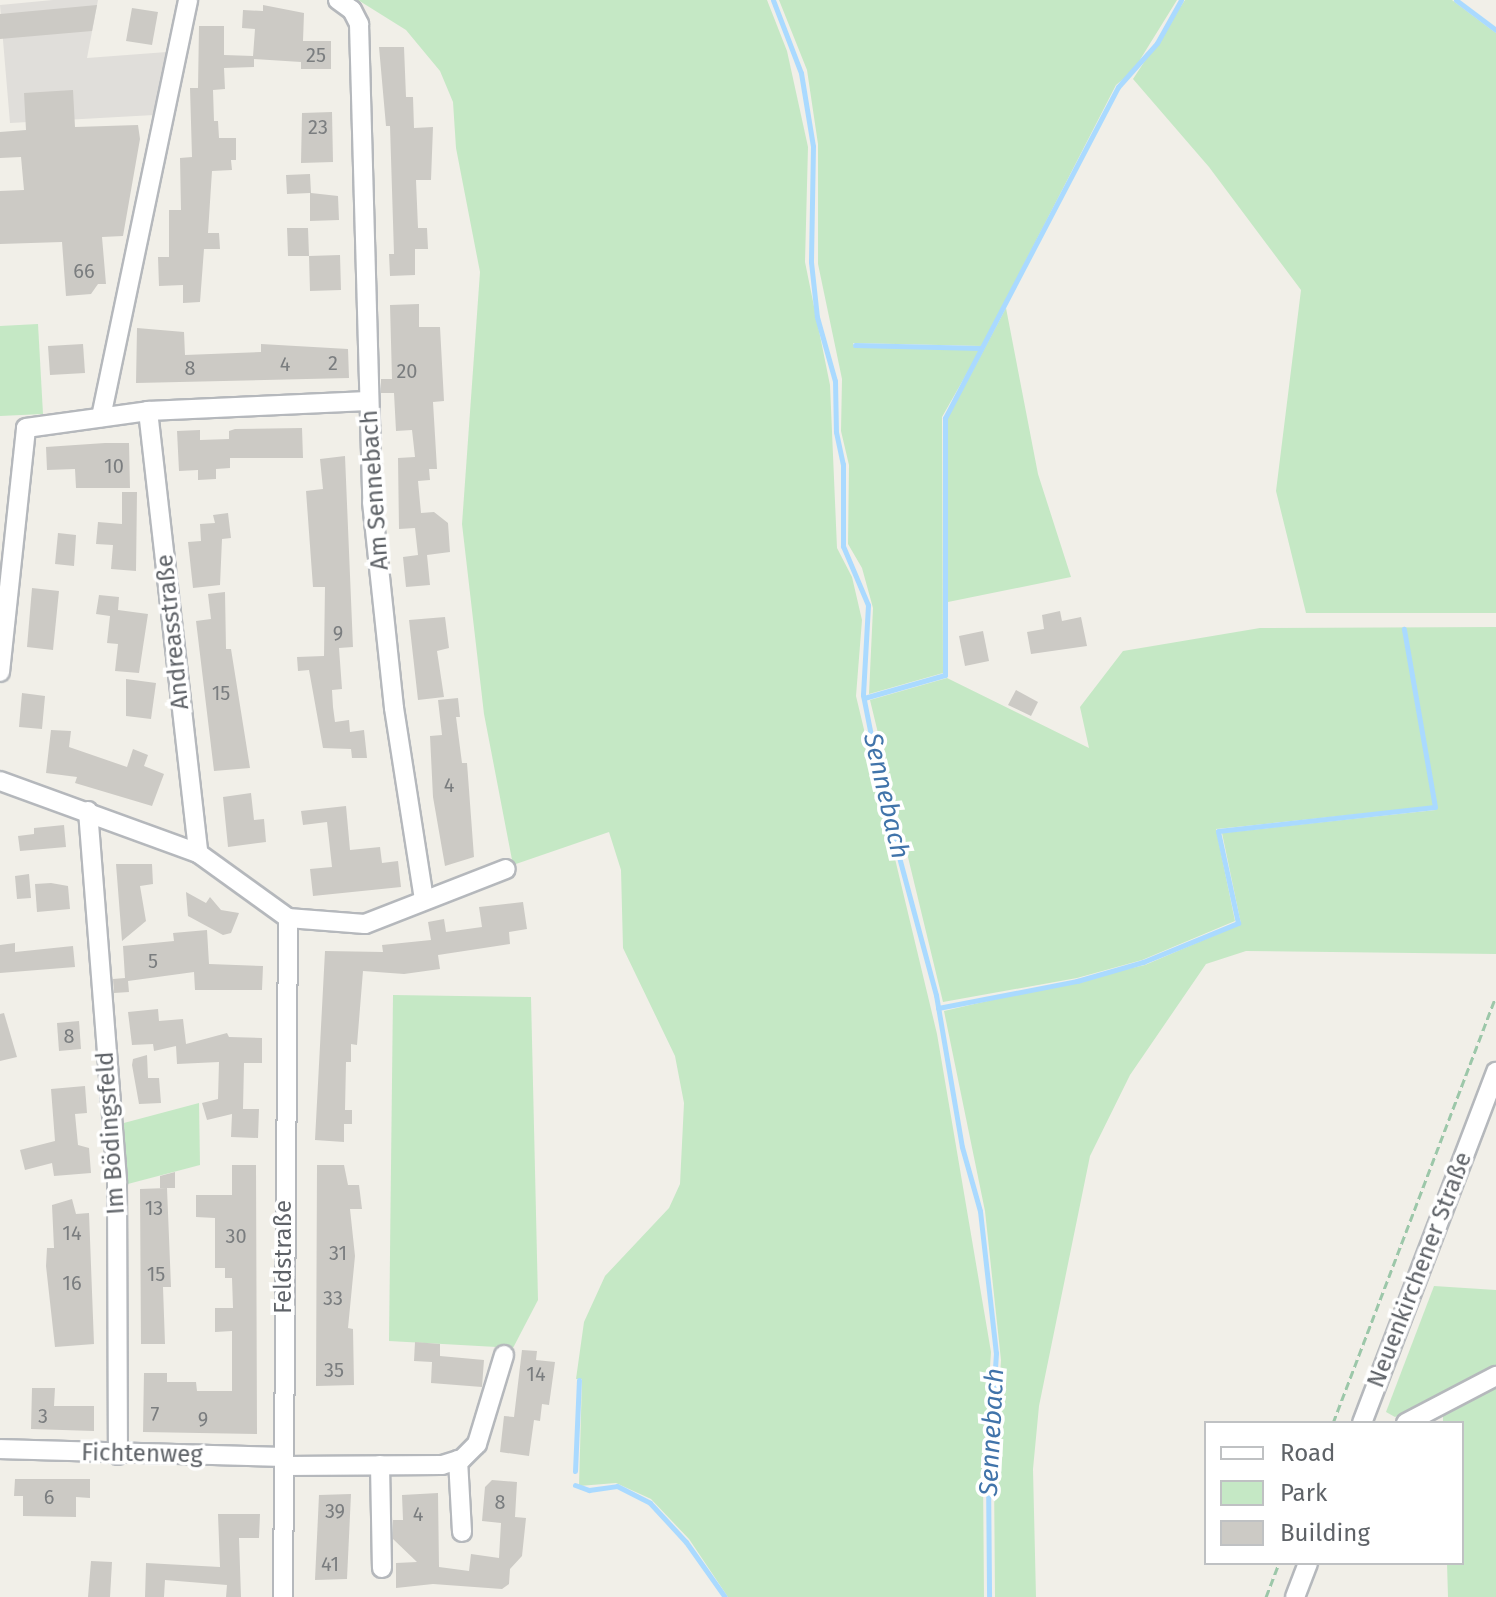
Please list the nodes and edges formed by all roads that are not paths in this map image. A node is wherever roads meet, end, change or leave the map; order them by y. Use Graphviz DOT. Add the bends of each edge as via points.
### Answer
graph roads {
  1 [pos="188,0"];
  2 [pos="338,0"];
  3 [pos="368,401"];
  4 [pos="148,411"];
  5 [pos="101,417"];
  6 [pos="0,672"];
  7 [pos="0,781"];
  8 [pos="88,811"];
  9 [pos="198,853"];
  10 [pos="506,869"];
  11 [pos="424,899"];
  12 [pos="288,918"];
  13 [pos="1496,1072"];
  14 [pos="504,1355"];
  15 [pos="1496,1376"];
  16 [pos="1363,1421"];
  17 [pos="1410,1421"];
  18 [pos="0,1449"];
  19 [pos="118,1455"];
  20 [pos="458,1460"];
  21 [pos="284,1462"];
  22 [pos="380,1465"];
  23 [pos="462,1532"];
  24 [pos="1307,1565"];
  25 [pos="382,1568"];
  26 [pos="283,1597"];
  27 [pos="1295,1597"];
  1 -- 5 [label="street"];
  2 -- 3 [label="street, Am Sennebach" via="359,24"];
  3 -- 4 [label="street"];
  3 -- 11 [label="street, Am Sennebach" via="372,502 394,708"];
  4 -- 5 [label="street"];
  4 -- 9 [label="street, Andreasstraße"];
  5 -- 6 [label="street" via="26,428"];
  7 -- 8 [label="street"];
  8 -- 9 [label="street"];
  8 -- 19 [label="street, Im Bödingsfeld" via="117,1183"];
  9 -- 12 [label="street"];
  10 -- 11 [label="street"];
  11 -- 12 [label="street" via="365,924"];
  12 -- 21 [label="street, Feldstraße"];
  13 -- 16 [label="street, Neuenkirchener Straße"];
  14 -- 20 [label="street" via="477,1444"];
  15 -- 17 [label="street"];
  18 -- 19 [label="street, Fichtenweg"];
  19 -- 21 [label="street, Fichtenweg"];
  20 -- 22 [label="street, Fichtenweg"];
  20 -- 23 [label="street"];
  21 -- 22 [label="street, Fichtenweg"];
  21 -- 26 [label="street, Feldstraße"];
  22 -- 25 [label="street"];
  24 -- 27 [label="street"];
}
